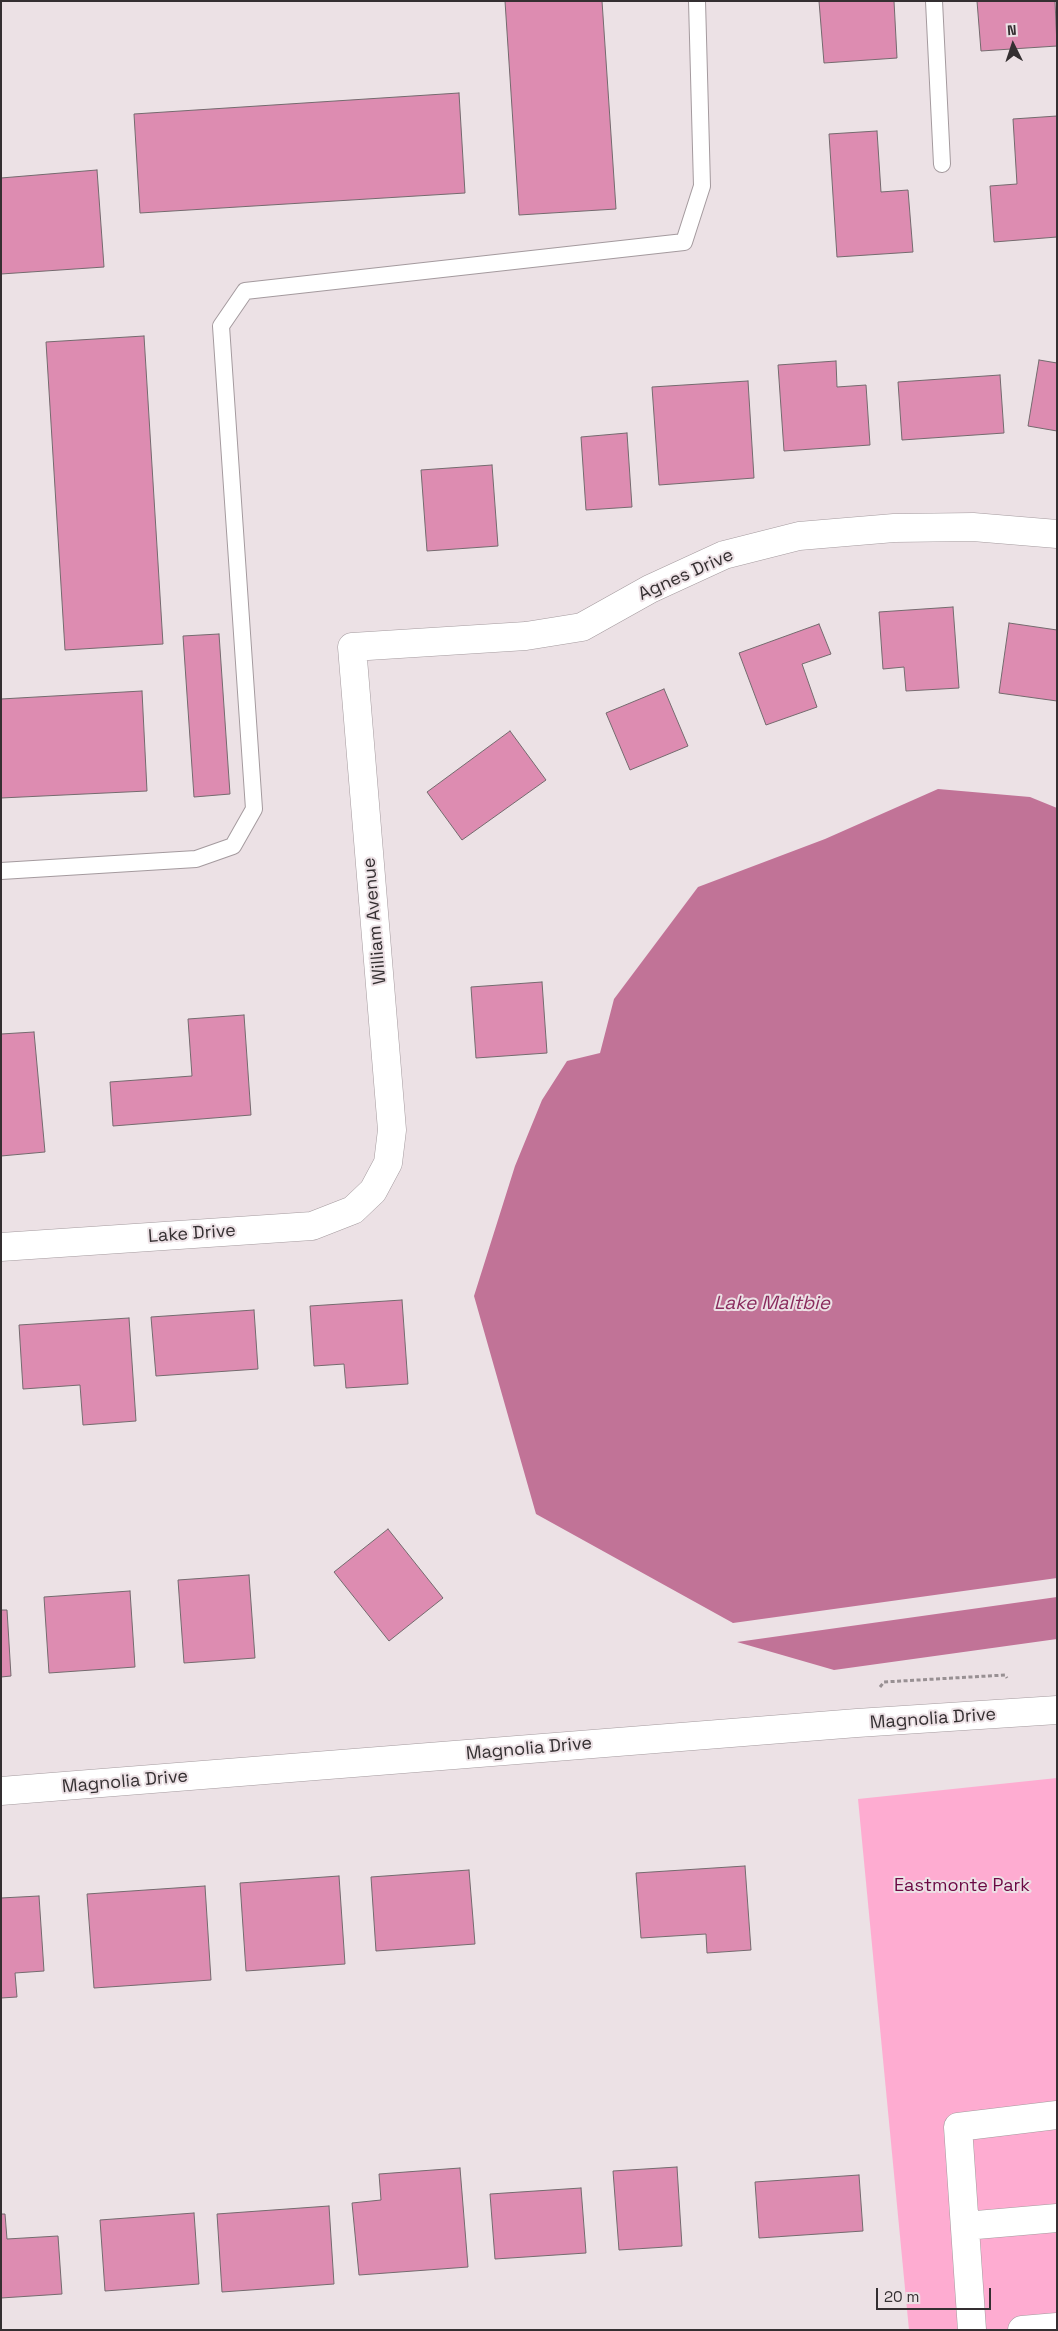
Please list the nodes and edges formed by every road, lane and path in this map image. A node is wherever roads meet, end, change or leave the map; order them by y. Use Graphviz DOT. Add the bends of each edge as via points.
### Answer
graph roads {
  1 [pos="697,1"];
  2 [pos="934,1"];
  3 [pos="942,164"];
  4 [pos="1057,534"];
  5 [pos="352,647"];
  6 [pos="1,871"];
  7 [pos="373,1191"];
  8 [pos="1,1247"];
  9 [pos="1057,1710"];
  10 [pos="1,1791"];
  11 [pos="1057,2115"];
  12 [pos="1057,2218"];
  13 [pos="965,2226"];
  14 [pos="1057,2327"];
  15 [pos="972,2330"];
  16 [pos="1022,2330"];
  1 -- 6 [label="lane" via="702,186 684,242 245,291 221,326 254,810 233,846 196,859"];
  2 -- 3 [label="lane"];
  4 -- 5 [label="street, Agnes Drive" via="973,526 894,528 799,536 724,555 650,589 582,627 526,636"];
  5 -- 7 [label="street, William Avenue" via="392,1130 388,1163"];
  7 -- 8 [label="street, Lake Drive" via="353,1210 312,1226"];
  9 -- 10 [label="street, Magnolia Drive"];
  11 -- 13 [label="street" via="958,2126"];
  12 -- 13 [label="street"];
  13 -- 15 [label="street"];
  14 -- 16 [label="street"];
}
